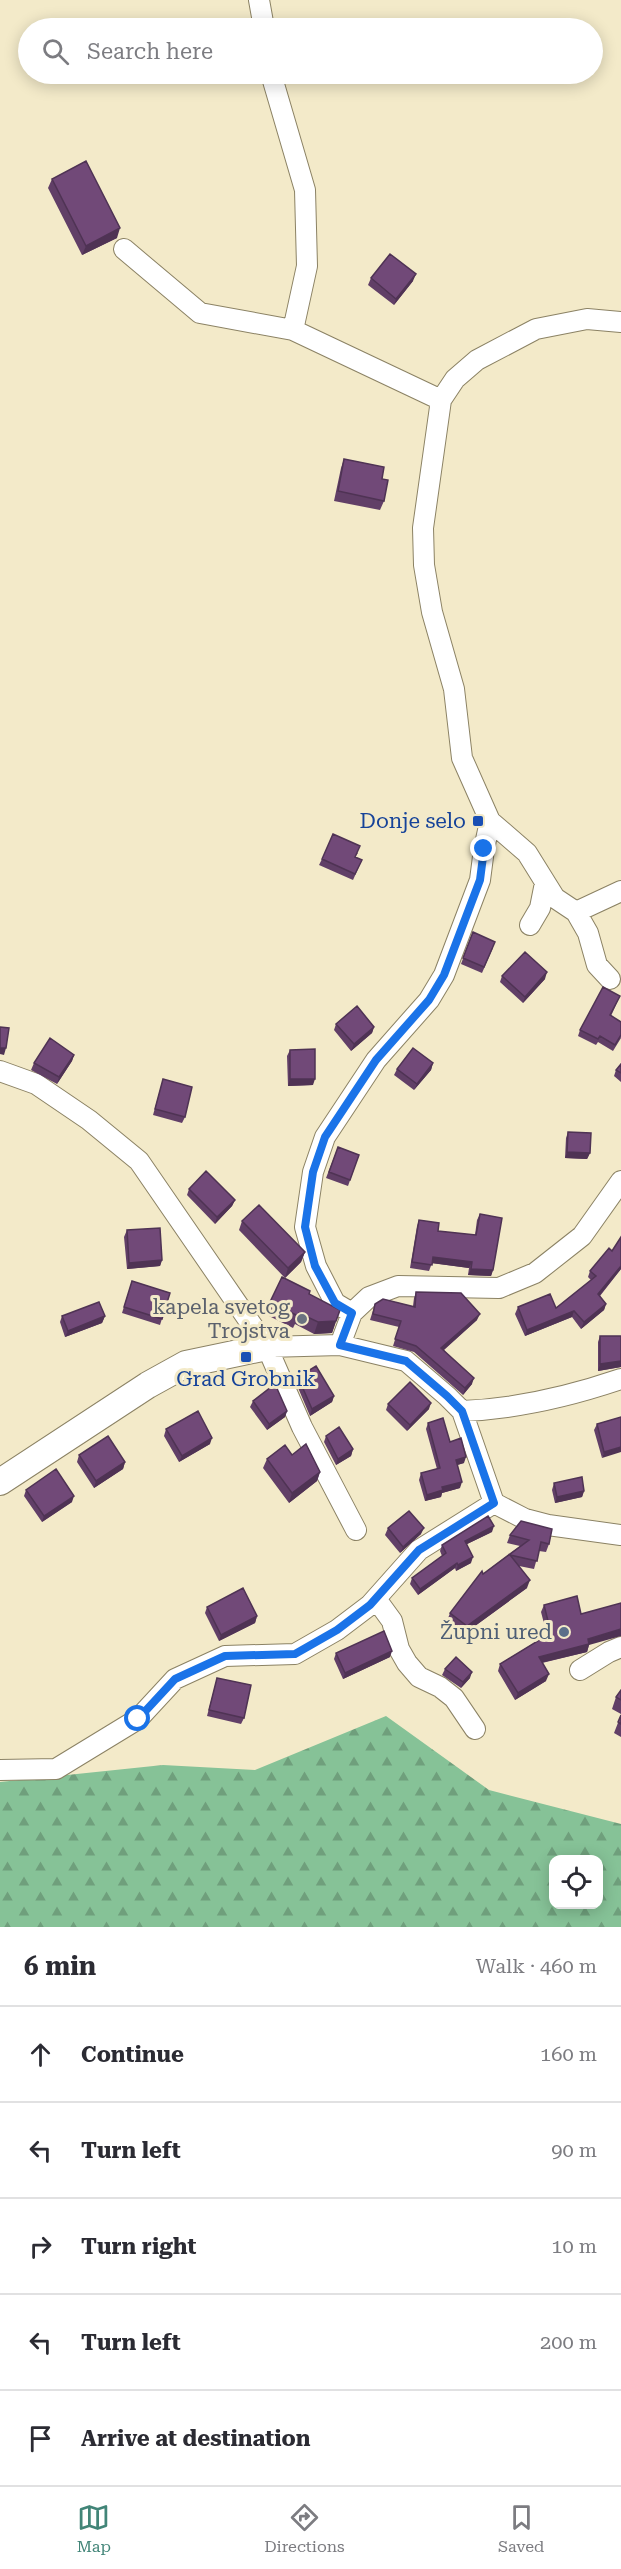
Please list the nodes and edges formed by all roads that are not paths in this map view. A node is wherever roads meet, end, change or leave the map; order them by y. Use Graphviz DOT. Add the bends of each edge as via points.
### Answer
graph roads {
  1 [pos="260,0"];
  2 [pos="263,18"];
  3 [pos="274,84"];
  4 [pos="124,249"];
  5 [pos="621,322"];
  6 [pos="293,330"];
  7 [pos="441,400"];
  8 [pos="490,821"];
  9 [pos="545,883"];
  10 [pos="621,891"];
  11 [pos="576,912"];
  12 [pos="530,925"];
  13 [pos="610,979"];
  14 [pos="0,1071"];
  15 [pos="621,1181"];
  16 [pos="352,1313"];
  17 [pos="340,1345"];
  18 [pos="267,1347"];
  19 [pos="621,1379"];
  20 [pos="462,1411"];
  21 [pos="0,1482"];
  22 [pos="494,1503"];
  23 [pos="356,1530"];
  24 [pos="621,1535"];
  25 [pos="376,1599"];
  26 [pos="621,1647"];
  27 [pos="580,1670"];
  28 [pos="475,1729"];
  29 [pos="0,1770"];
  1 -- 2 [label="street"];
  3 -- 6 [label="street" via="305,190 307,266"];
  4 -- 6 [label="street" via="200,313"];
  5 -- 7 [label="street" via="587,319 536,330 477,360 455,379"];
  6 -- 7 [label="street"];
  7 -- 8 [label="street" via="423,528 424,565 432,612 454,689 462,758"];
  8 -- 9 [label="street" via="527,853"];
  8 -- 16 [label="street" via="480,880 444,975 429,1000 376,1060 325,1137 313,1172 305,1227 315,1266 335,1303"];
  9 -- 11 [label="street" via="555,898"];
  9 -- 12 [label="street" via="540,908"];
  10 -- 11 [label="street"];
  11 -- 13 [label="street" via="588,933 597,965"];
  14 -- 18 [label="street" via="36,1084 140,1161"];
  15 -- 16 [label="street" via="582,1236 535,1273 498,1288 398,1286 369,1297"];
  16 -- 17 [label="street"];
  17 -- 18 [label="street"];
  17 -- 20 [label="street" via="406,1361"];
  18 -- 21 [label="main road" via="186,1364"];
  18 -- 23 [label="street" via="302,1427"];
  19 -- 20 [label="street" via="540,1403"];
  20 -- 22 [label="street"];
  22 -- 24 [label="street" via="525,1519 548,1525"];
  22 -- 25 [label="street" via="419,1550"];
  25 -- 28 [label="street" via="393,1621 399,1649 407,1663 419,1677 454,1698"];
  25 -- 29 [label="street" via="337,1630 295,1654 225,1656 175,1679 138,1719 56,1769"];
  26 -- 27 [label="street"];
}
